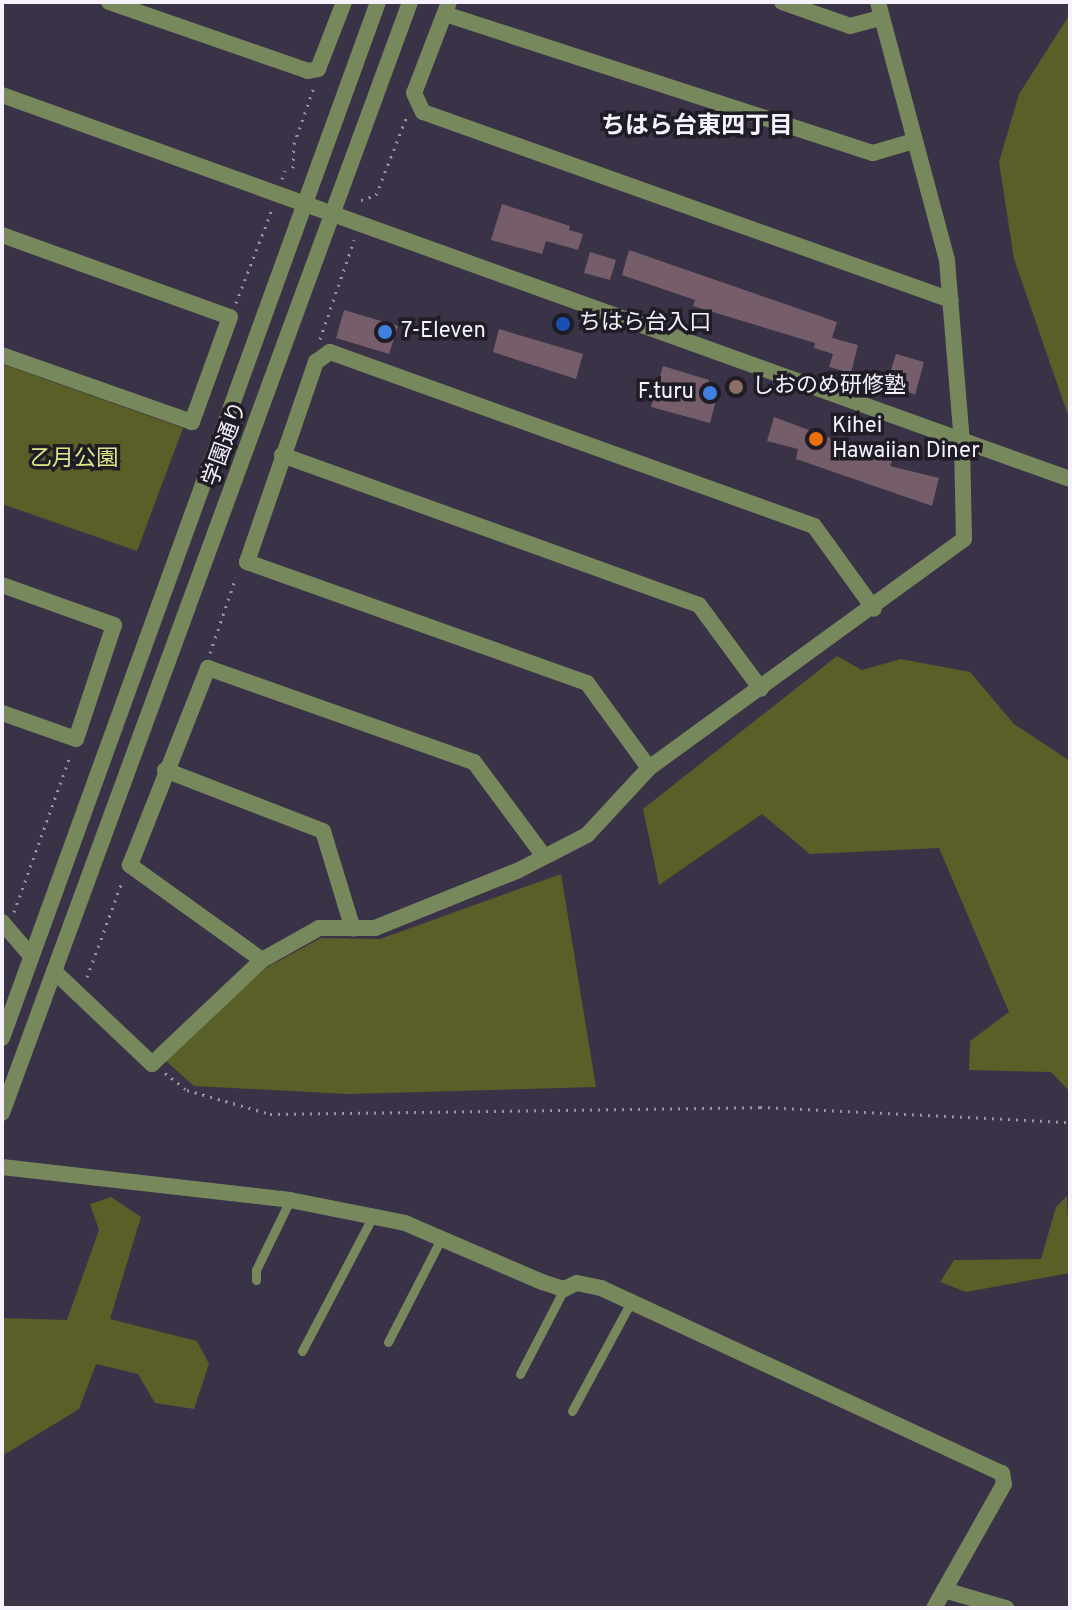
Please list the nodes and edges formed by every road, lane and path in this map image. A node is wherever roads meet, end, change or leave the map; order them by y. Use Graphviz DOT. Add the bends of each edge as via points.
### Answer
graph roads {
  1 [pos="109,2"];
  2 [pos="344,2"];
  3 [pos="378,2"];
  4 [pos="410,2"];
  5 [pos="782,2"];
  6 [pos="447,8"];
  7 [pos="879,10"];
  8 [pos="313,71"];
  9 [pos="2,95"];
  10 [pos="415,103"];
  11 [pos="914,141"];
  12 [pos="293,168"];
  13 [pos="285,171"];
  14 [pos="278,193"];
  15 [pos="361,200"];
  16 [pos="304,202"];
  17 [pos="335,214"];
  18 [pos="361,223"];
  19 [pos="4,241"];
  20 [pos="951,300"];
  21 [pos="230,317"];
  22 [pos="2,355"];
  23 [pos="321,358"];
  24 [pos="962,443"];
  25 [pos="282,455"];
  26 [pos="1070,479"];
  27 [pos="247,562"];
  28 [pos="2,585"];
  29 [pos="874,609"];
  30 [pos="208,668"];
  31 [pos="761,689"];
  32 [pos="2,713"];
  33 [pos="76,739"];
  34 [pos="649,768"];
  35 [pos="165,770"];
  36 [pos="543,855"];
  37 [pos="130,865"];
  38 [pos="5,926"];
  39 [pos="353,929"];
  40 [pos="31,956"];
  41 [pos="262,960"];
  42 [pos="54,971"];
  43 [pos="80,996"];
  44 [pos="2,1038"];
  45 [pos="152,1064"];
  46 [pos="2,1113"];
  47 [pos="1070,1122"];
  48 [pos="2,1167"];
  49 [pos="290,1200"];
  50 [pos="374,1213"];
  51 [pos="441,1239"];
  52 [pos="256,1280"];
  53 [pos="564,1289"];
  54 [pos="631,1302"];
  55 [pos="388,1342"];
  56 [pos="302,1351"];
  57 [pos="520,1374"];
  58 [pos="572,1411"];
  59 [pos="944,1590"];
  60 [pos="934,1608"];
  61 [pos="1006,1608"];
  1 -- 8 [label="street"];
  2 -- 8 [label="street"];
  3 -- 16 [label="street, 学園通り"];
  4 -- 17 [label="street, 学園通り"];
  5 -- 7 [label="street" via="850,26"];
  6 -- 10 [label="street" via="414,93"];
  6 -- 11 [label="street" via="873,153"];
  7 -- 11 [label="street"];
  8 -- 12 [label="path" via="315,85 294,144"];
  9 -- 14 [label="street"];
  10 -- 15 [label="path" via="376,195"];
  10 -- 20 [label="street" via="423,112"];
  11 -- 20 [label="street" via="947,260"];
  13 -- 14 [label="path"];
  14 -- 16 [label="street"];
  14 -- 21 [label="path"];
  16 -- 17 [label="street"];
  16 -- 40 [label="street, 学園通り"];
  17 -- 18 [label="street"];
  17 -- 42 [label="street, 学園通り"];
  18 -- 23 [label="path" via="320,335"];
  18 -- 24 [label="street"];
  19 -- 21 [label="street"];
  20 -- 24 [label="street"];
  21 -- 22 [label="street" via="192,422"];
  23 -- 25 [label="street"];
  23 -- 29 [label="street" via="330,352 814,526"];
  24 -- 26 [label="street"];
  24 -- 29 [label="street" via="964,539"];
  25 -- 27 [label="street"];
  25 -- 31 [label="street" via="699,605"];
  27 -- 30 [label="path" via="239,569"];
  27 -- 34 [label="street" via="587,683"];
  28 -- 33 [label="street" via="114,625"];
  29 -- 31 [label="street"];
  30 -- 35 [label="street"];
  30 -- 36 [label="street" via="474,762"];
  31 -- 34 [label="street"];
  32 -- 33 [label="street"];
  33 -- 38 [label="path"];
  34 -- 36 [label="street" via="587,835"];
  35 -- 37 [label="street"];
  35 -- 39 [label="street" via="323,831"];
  36 -- 39 [label="street" via="517,871 375,928"];
  37 -- 41 [label="street"];
  37 -- 43 [label="path"];
  38 -- 40 [label="street"];
  39 -- 41 [label="street" via="319,928"];
  40 -- 44 [label="street, 学園通り"];
  41 -- 45 [label="street"];
  42 -- 43 [label="street"];
  42 -- 46 [label="street, 学園通り"];
  43 -- 45 [label="street"];
  45 -- 47 [label="path" via="187,1090 270,1114 760,1107"];
  48 -- 49 [label="street"];
  49 -- 50 [label="street"];
  49 -- 52 [label="lane"];
  50 -- 51 [label="street"];
  50 -- 56 [label="lane"];
  51 -- 53 [label="street"];
  51 -- 55 [label="lane"];
  53 -- 54 [label="street" via="577,1283"];
  53 -- 57 [label="lane"];
  54 -- 58 [label="lane"];
  54 -- 59 [label="street" via="1002,1473 1004,1484"];
  59 -- 60 [label="street"];
  59 -- 61 [label="street"];
}
